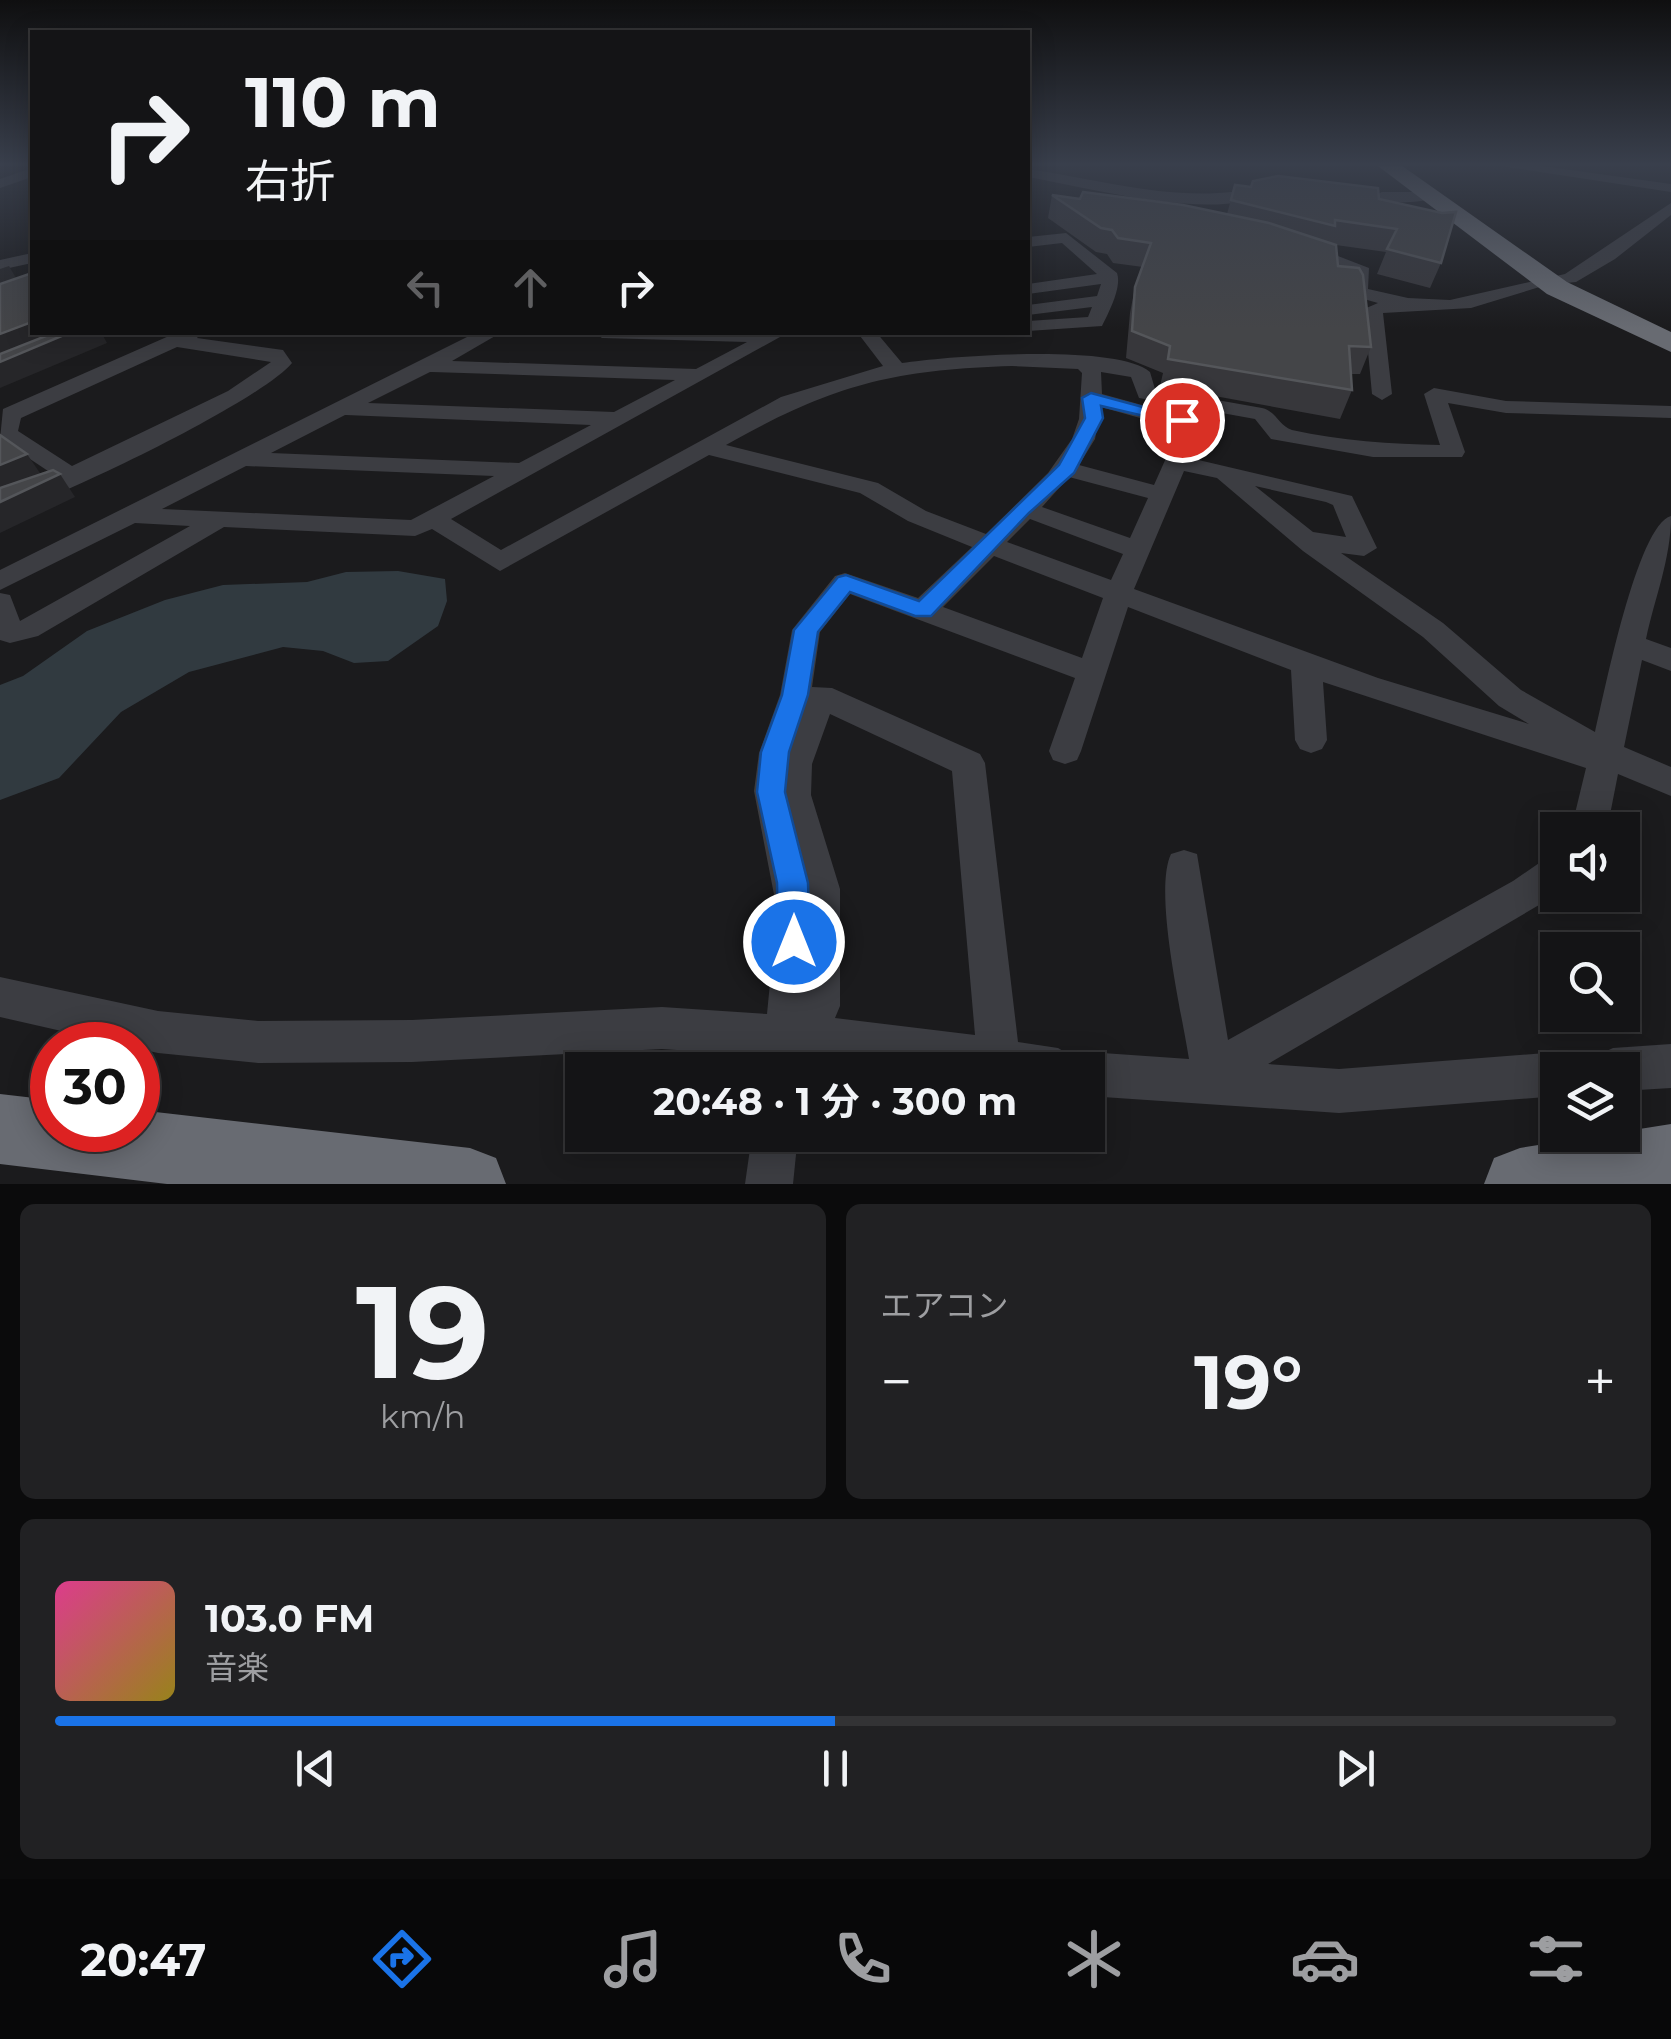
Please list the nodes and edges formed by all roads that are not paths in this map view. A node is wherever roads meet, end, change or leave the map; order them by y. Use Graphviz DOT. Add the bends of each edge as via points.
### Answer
graph roads {
  1 [pos="1455,218"];
  2 [pos="1659,218"];
  3 [pos="1030,242"];
  4 [pos="1283,245"];
  5 [pos="1080,250"];
  6 [pos="1030,256"];
  7 [pos="30,258"];
  8 [pos="1096,263"];
  9 [pos="1,264"];
  10 [pos="1030,270"];
  11 [pos="1110,280"];
  12 [pos="1546,280"];
  13 [pos="1360,284"];
  14 [pos="1030,289"];
  15 [pos="1104,300"];
  16 [pos="1472,306"];
  17 [pos="1427,307"];
  18 [pos="1373,309"];
  19 [pos="1030,310"];
  20 [pos="1030,326"];
  21 [pos="487,335"];
  22 [pos="776,335"];
  23 [pos="868,335"];
  24 [pos="187,337"];
  25 [pos="1671,343"];
  26 [pos="1084,363"];
  27 [pos="426,366"];
  28 [pos="899,372"];
  29 [pos="700,376"];
  30 [pos="1382,394"];
  31 [pos="1091,398"];
  32 [pos="339,409"];
  33 [pos="1671,412"];
  34 [pos="622,419"];
  35 [pos="706,448"];
  36 [pos="240,458"];
  37 [pos="1176,462"];
  38 [pos="1067,468"];
  39 [pos="524,470"];
  40 [pos="68,474"];
  41 [pos="1227,475"];
  42 [pos="1162,494"];
  43 [pos="0,508"];
  44 [pos="1022,508"];
  45 [pos="126,515"];
  46 [pos="220,519"];
  47 [pos="436,520"];
  48 [pos="1671,524"];
  49 [pos="1307,539"];
  50 [pos="990,545"];
  51 [pos="1139,550"];
  52 [pos="0,580"];
  53 [pos="1118,595"];
  54 [pos="0,602"];
  55 [pos="923,610"];
  56 [pos="1630,644"];
  57 [pos="1671,660"];
  58 [pos="1306,662"];
  59 [pos="1089,672"];
  60 [pos="1311,740"];
  61 [pos="1065,751"];
  62 [pos="1605,757"];
  63 [pos="1671,782"];
  64 [pos="1593,812"];
  65 [pos="1184,866"];
  66 [pos="1540,881"];
  67 [pos="0,997"];
  68 [pos="819,1006"];
  69 [pos="780,1052"];
  70 [pos="785,1052"];
  71 [pos="797,1052"];
  72 [pos="946,1052"];
  73 [pos="998,1052"];
  74 [pos="1671,1066"];
  75 [pos="1640,1068"];
  76 [pos="1105,1075"];
  77 [pos="1540,1075"];
  78 [pos="1202,1078"];
  79 [pos="0,1129"];
  80 [pos="773,1152"];
  81 [pos="1671,1160"];
  82 [pos="470,1184"];
  83 [pos="769,1184"];
  84 [pos="1520,1184"];
  1 -- 12 [label="highway"];
  2 -- 12 [label="street" via="1569,278"];
  3 -- 5 [label="street" via="1066,238"];
  4 -- 13 [label="street" via="1310,250"];
  5 -- 6 [label="street"];
  5 -- 8 [label="street"];
  7 -- 9 [label="street"];
  8 -- 10 [label="street"];
  8 -- 11 [label="street"];
  11 -- 14 [label="street"];
  11 -- 15 [label="street"];
  12 -- 16 [label="street"];
  12 -- 25 [label="highway"];
  13 -- 16 [label="street"];
  13 -- 17 [label="street"];
  13 -- 18 [label="street"];
  15 -- 19 [label="street"];
  15 -- 20 [label="street" via="1095,322"];
  16 -- 17 [label="street"];
  17 -- 18 [label="street"];
  18 -- 30 [label="street"];
  21 -- 27 [label="street"];
  22 -- 29 [label="street"];
  23 -- 28 [label="street"];
  24 -- 40 [label="street" via="11,414 6,433"];
  24 -- 40 [label="street" via="276,354 282,362 232,397"];
  26 -- 28 [label="street" via="1026,358"];
  26 -- 31 [label="street" via="1092,373"];
  26 -- 33 [label="street" via="1140,372 1146,394 1262,414 1279,434 1373,450 1454,452 1434,394 1524,408"];
  27 -- 29 [label="street"];
  27 -- 32 [label="street"];
  28 -- 35 [label="street" via="812,389"];
  29 -- 34 [label="street"];
  31 -- 37 [label="street" via="1192,426"];
  31 -- 38 [label="street" via="1094,418"];
  32 -- 34 [label="street"];
  32 -- 36 [label="street"];
  34 -- 39 [label="street"];
  35 -- 47 [label="street" via="500,562"];
  35 -- 50 [label="street" via="869,488"];
  36 -- 39 [label="street"];
  36 -- 45 [label="street"];
  37 -- 41 [label="street"];
  37 -- 42 [label="street"];
  38 -- 42 [label="street"];
  38 -- 44 [label="street"];
  39 -- 47 [label="street"];
  40 -- 43 [label="street"];
  41 -- 49 [label="street"];
  41 -- 49 [label="street" via="1334,496 1343,501 1364,548"];
  42 -- 51 [label="street"];
  44 -- 50 [label="street"];
  44 -- 51 [label="street"];
  45 -- 46 [label="street"];
  45 -- 52 [label="street"];
  46 -- 47 [label="street" via="415,528"];
  46 -- 54 [label="street" via="28,630 10,633"];
  48 -- 56 [label="street" via="1643,588"];
  49 -- 62 [label="street" via="1433,630 1510,698"];
  50 -- 53 [label="street"];
  50 -- 55 [label="street"];
  51 -- 53 [label="street"];
  53 -- 58 [label="street"];
  53 -- 59 [label="street"];
  55 -- 59 [label="street"];
  55 -- 70 [label="street" via="846,582 806,630 771,792 796,910"];
  56 -- 57 [label="street"];
  56 -- 62 [label="street"];
  58 -- 60 [label="street"];
  58 -- 62 [label="street" via="1385,693"];
  59 -- 61 [label="street"];
  62 -- 63 [label="street"];
  62 -- 64 [label="street"];
  65 -- 78 [label="street"];
  66 -- 78 [label="street"];
  67 -- 69 [label="street" via="158,1032 258,1042 412,1042 662,1028"];
  68 -- 73 [label="street" via="821,889 794,795 795,764 821,696 968,763"];
  71 -- 72 [label="street" via="894,1044"];
  74 -- 75 [label="street"];
  76 -- 78 [label="street"];
  77 -- 78 [label="street" via="1339,1091"];
  79 -- 82 [label="highway"];
  80 -- 83 [label="street"];
  81 -- 84 [label="highway"];
}
